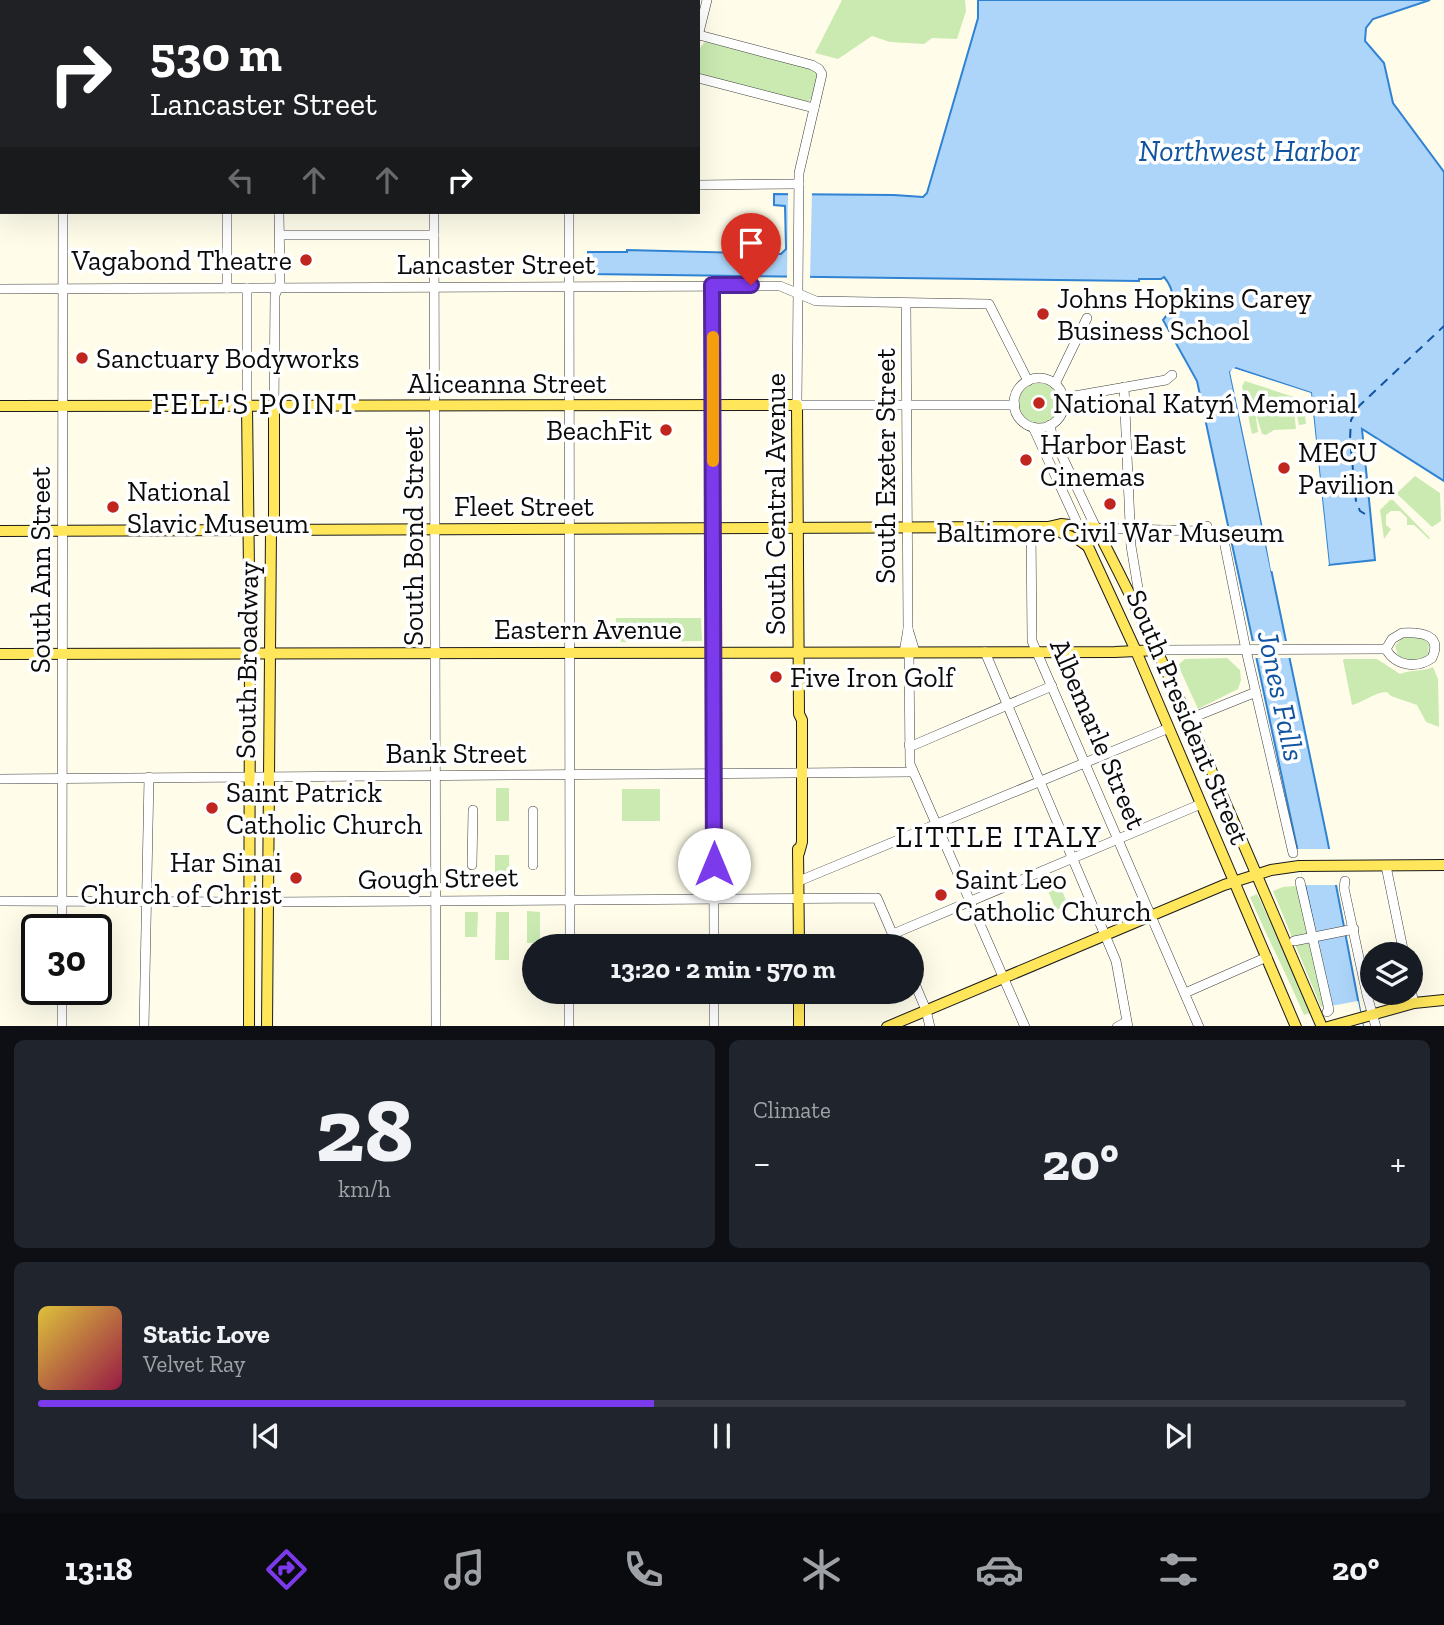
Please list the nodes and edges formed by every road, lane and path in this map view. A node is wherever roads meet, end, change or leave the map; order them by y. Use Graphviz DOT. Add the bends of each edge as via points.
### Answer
graph roads {
  1 [pos="707,0"];
  2 [pos="700,28"];
  3 [pos="700,37"];
  4 [pos="700,79"];
  5 [pos="814,108"];
  6 [pos="700,185"];
  7 [pos="799,187"];
  8 [pos="63,214"];
  9 [pos="227,214"];
  10 [pos="279,214"];
  11 [pos="434,214"];
  12 [pos="569,214"];
  13 [pos="434,234"];
  14 [pos="280,235"];
  15 [pos="712,285"];
  16 [pos="569,287"];
  17 [pos="63,288"];
  18 [pos="227,288"];
  19 [pos="247,288"];
  20 [pos="278,288"];
  21 [pos="435,288"];
  22 [pos="0,289"];
  23 [pos="797,294"];
  24 [pos="906,303"];
  25 [pos="1087,318"];
  26 [pos="1172,374"];
  27 [pos="1028,381"];
  28 [pos="1055,384"];
  29 [pos="1124,387"];
  30 [pos="1063,398"];
  31 [pos="570,405"];
  32 [pos="713,405"];
  33 [pos="797,405"];
  34 [pos="907,405"];
  35 [pos="1015,405"];
  36 [pos="247,406"];
  37 [pos="274,406"];
  38 [pos="435,406"];
  39 [pos="0,407"];
  40 [pos="63,407"];
  41 [pos="1050,425"];
  42 [pos="1033,427"];
  43 [pos="1207,526"];
  44 [pos="798,527"];
  45 [pos="908,527"];
  46 [pos="1031,527"];
  47 [pos="1048,527"];
  48 [pos="1079,527"];
  49 [pos="569,528"];
  50 [pos="713,528"];
  51 [pos="1096,528"];
  52 [pos="436,529"];
  53 [pos="1132,529"];
  54 [pos="248,530"];
  55 [pos="271,530"];
  56 [pos="0,531"];
  57 [pos="63,531"];
  58 [pos="1223,536"];
  59 [pos="1089,550"];
  60 [pos="1144,620"];
  61 [pos="1386,649"];
  62 [pos="1158,650"];
  63 [pos="1249,650"];
  64 [pos="1136,651"];
  65 [pos="436,652"];
  66 [pos="569,652"];
  67 [pos="714,652"];
  68 [pos="798,652"];
  69 [pos="909,652"];
  70 [pos="985,652"];
  71 [pos="1037,652"];
  72 [pos="250,653"];
  73 [pos="270,653"];
  74 [pos="0,654"];
  75 [pos="63,654"];
  76 [pos="1052,686"];
  77 [pos="1256,692"];
  78 [pos="1008,705"];
  79 [pos="1189,719"];
  80 [pos="1169,728"];
  81 [pos="909,745"];
  82 [pos="1085,763"];
  83 [pos="913,772"];
  84 [pos="798,773"];
  85 [pos="714,774"];
  86 [pos="570,775"];
  87 [pos="437,776"];
  88 [pos="149,777"];
  89 [pos="250,777"];
  90 [pos="268,777"];
  91 [pos="0,779"];
  92 [pos="63,779"];
  93 [pos="1040,782"];
  94 [pos="1201,804"];
  95 [pos="472,810"];
  96 [pos="533,811"];
  97 [pos="936,824"];
  98 [pos="1118,839"];
  99 [pos="1293,853"];
  100 [pos="1072,858"];
  101 [pos="533,864"];
  102 [pos="472,865"];
  103 [pos="1386,866"];
  104 [pos="1444,866"];
  105 [pos="1257,874"];
  106 [pos="799,881"];
  107 [pos="1345,881"];
  108 [pos="1234,882"];
  109 [pos="1300,882"];
  110 [pos="799,898"];
  111 [pos="714,899"];
  112 [pos="436,900"];
  113 [pos="569,900"];
  114 [pos="0,901"];
  115 [pos="62,902"];
  116 [pos="146,902"];
  117 [pos="251,902"];
  118 [pos="268,902"];
  119 [pos="970,902"];
  120 [pos="62,914"];
  121 [pos="1151,916"];
  122 [pos="1350,930"];
  123 [pos="570,934"];
  124 [pos="714,934"];
  125 [pos="799,934"];
  126 [pos="893,934"];
  127 [pos="1105,936"];
  128 [pos="1312,937"];
  129 [pos="1294,941"];
  130 [pos="1402,942"];
  131 [pos="1267,957"];
  132 [pos="1003,978"];
  133 [pos="1185,993"];
  134 [pos="1444,1000"];
  135 [pos="1423,1002"];
  136 [pos="569,1004"];
  137 [pos="714,1004"];
  138 [pos="799,1004"];
  139 [pos="923,1004"];
  140 [pos="62,1005"];
  141 [pos="1406,1005"];
  142 [pos="926,1010"];
  143 [pos="1327,1012"];
  144 [pos="1367,1015"];
  145 [pos="1127,1024"];
  146 [pos="1334,1025"];
  147 [pos="62,1026"];
  148 [pos="144,1026"];
  149 [pos="249,1026"];
  150 [pos="267,1026"];
  151 [pos="436,1026"];
  152 [pos="569,1026"];
  153 [pos="713,1026"];
  154 [pos="799,1026"];
  155 [pos="889,1026"];
  156 [pos="930,1026"];
  157 [pos="1025,1026"];
  158 [pos="1199,1026"];
  159 [pos="1296,1026"];
  160 [pos="1322,1026"];
  161 [pos="1375,1026"];
  1 -- 2 [label="street"];
  3 -- 5 [label="street, South Central Avenue" via="812,65 821,71"];
  4 -- 5 [label="street"];
  5 -- 7 [label="street, South Central Avenue"];
  6 -- 7 [label="street"];
  7 -- 23 [label="street, South Central Avenue"];
  8 -- 17 [label="street, South Ann Street"];
  9 -- 18 [label="street"];
  10 -- 14 [label="street, South Broadway"];
  11 -- 13 [label="street, South Bond Street"];
  12 -- 16 [label="street"];
  13 -- 14 [label="street"];
  13 -- 21 [label="street, South Bond Street"];
  14 -- 20 [label="street, South Broadway"];
  15 -- 16 [label="street, Lancaster Street"];
  15 -- 23 [label="street, Lancaster Street" via="780,286"];
  15 -- 32 [label="street"];
  16 -- 21 [label="street, Lancaster Street"];
  16 -- 31 [label="street"];
  17 -- 18 [label="street, Lancaster Street"];
  17 -- 22 [label="street, Lancaster Street"];
  17 -- 40 [label="street, South Ann Street"];
  18 -- 19 [label="street, Lancaster Street"];
  19 -- 20 [label="street, Lancaster Street"];
  19 -- 36 [label="street, South Broadway"];
  20 -- 21 [label="street, Lancaster Street"];
  20 -- 37 [label="street, South Broadway"];
  21 -- 38 [label="street, South Bond Street"];
  23 -- 24 [label="street, Lancaster Street" via="816,301"];
  23 -- 33 [label="street, South Central Avenue"];
  24 -- 27 [label="street, Lancaster Street" via="989,304"];
  24 -- 34 [label="street, South Exeter Street"];
  25 -- 28 [label="street"];
  26 -- 29 [label="street" via="1166,380"];
  27 -- 28 [label="street" via="1042,379"];
  27 -- 35 [label="street" via="1018,390"];
  28 -- 30 [label="street"];
  29 -- 30 [label="street"];
  29 -- 53 [label="street, South President Street"];
  30 -- 41 [label="street" via="1061,414"];
  31 -- 32 [label="main road, Aliceanna Street"];
  31 -- 38 [label="main road, Aliceanna Street"];
  31 -- 49 [label="street"];
  32 -- 33 [label="main road, Aliceanna Street"];
  32 -- 50 [label="street"];
  33 -- 34 [label="street, Aliceanna Street"];
  33 -- 44 [label="main road, South Central Avenue"];
  34 -- 35 [label="street, Aliceanna Street"];
  34 -- 45 [label="street, South Exeter Street"];
  35 -- 42 [label="street" via="1021,419"];
  36 -- 37 [label="main road, Aliceanna Street"];
  36 -- 40 [label="main road, Aliceanna Street"];
  36 -- 54 [label="main road, South Broadway"];
  37 -- 38 [label="main road, Aliceanna Street"];
  37 -- 55 [label="main road, South Broadway"];
  38 -- 52 [label="street, South Bond Street"];
  39 -- 40 [label="main road, Aliceanna Street"];
  40 -- 57 [label="street, South Ann Street"];
  41 -- 42 [label="street"];
  41 -- 51 [label="street, South President Street"];
  42 -- 48 [label="street, South President Street"];
  43 -- 53 [label="street, Fleet Street" via="1197,531"];
  44 -- 45 [label="main road, Fleet Street"];
  44 -- 50 [label="main road, Fleet Street"];
  44 -- 68 [label="main road, South Central Avenue"];
  45 -- 46 [label="main road, Fleet Street"];
  45 -- 69 [label="street, South Exeter Street"];
  46 -- 47 [label="main road, Fleet Street"];
  46 -- 71 [label="street, Albemarle Street" via="1032,641"];
  47 -- 48 [label="main road, Fleet Street"];
  47 -- 59 [label="main road, Fleet Street" via="1079,540"];
  48 -- 51 [label="main road, Fleet Street"];
  48 -- 59 [label="main road, South President Street"];
  49 -- 50 [label="main road, Fleet Street"];
  49 -- 52 [label="main road, Fleet Street"];
  49 -- 66 [label="street"];
  50 -- 67 [label="street"];
  51 -- 53 [label="street, Fleet Street"];
  51 -- 60 [label="main road, South President Street"];
  52 -- 55 [label="main road, Fleet Street"];
  52 -- 65 [label="street, South Bond Street"];
  53 -- 60 [label="street, South President Street"];
  54 -- 55 [label="main road, Fleet Street"];
  54 -- 57 [label="main road, Fleet Street"];
  54 -- 72 [label="main road, South Broadway"];
  55 -- 73 [label="main road, South Broadway"];
  56 -- 57 [label="main road, Fleet Street"];
  57 -- 75 [label="street, South Ann Street"];
  58 -- 63 [label="street"];
  59 -- 64 [label="main road, South President Street"];
  60 -- 62 [label="main road, South President Street"];
  61 -- 61 [label="street, Eastern Avenue" via="1399,663 1418,664 1432,658 1435,647 1427,635 1407,632 1392,639"];
  61 -- 63 [label="street, Eastern Avenue"];
  62 -- 63 [label="street, Eastern Avenue"];
  62 -- 64 [label="main road, Eastern Avenue"];
  62 -- 79 [label="main road, South President Street"];
  63 -- 77 [label="street"];
  64 -- 71 [label="main road, Eastern Avenue"];
  64 -- 80 [label="main road, South President Street"];
  65 -- 66 [label="main road, Eastern Avenue"];
  65 -- 73 [label="main road, Eastern Avenue"];
  65 -- 87 [label="street, South Bond Street"];
  66 -- 67 [label="main road, Eastern Avenue"];
  66 -- 86 [label="street"];
  67 -- 68 [label="main road, Eastern Avenue"];
  67 -- 85 [label="street"];
  68 -- 69 [label="main road, Eastern Avenue"];
  68 -- 84 [label="main road, South Central Avenue"];
  69 -- 70 [label="main road, Eastern Avenue"];
  69 -- 81 [label="street, South Exeter Street"];
  70 -- 71 [label="main road, Eastern Avenue"];
  70 -- 78 [label="street"];
  71 -- 76 [label="street, Albemarle Street"];
  72 -- 73 [label="main road, Eastern Avenue"];
  72 -- 75 [label="main road, Eastern Avenue"];
  72 -- 89 [label="main road, South Broadway"];
  73 -- 90 [label="main road, South Broadway"];
  74 -- 75 [label="main road, Eastern Avenue"];
  75 -- 92 [label="street, South Ann Street"];
  76 -- 78 [label="street"];
  76 -- 82 [label="street, Albemarle Street"];
  77 -- 79 [label="street"];
  77 -- 99 [label="street"];
  78 -- 81 [label="street"];
  78 -- 93 [label="street"];
  79 -- 105 [label="main road, South President Street"];
  80 -- 82 [label="street"];
  80 -- 94 [label="main road, South President Street"];
  81 -- 83 [label="street, South Exeter Street"];
  82 -- 93 [label="street"];
  82 -- 98 [label="street, Albemarle Street"];
  83 -- 84 [label="street, Bank Street"];
  83 -- 97 [label="street, South Exeter Street"];
  84 -- 85 [label="street, Bank Street"];
  84 -- 106 [label="main road, South Central Avenue" via="795,833"];
  85 -- 86 [label="street, Bank Street"];
  85 -- 111 [label="street"];
  86 -- 87 [label="street, Bank Street"];
  86 -- 113 [label="street"];
  87 -- 90 [label="street, Bank Street"];
  87 -- 112 [label="street, South Bond Street"];
  88 -- 89 [label="street, Bank Street"];
  88 -- 92 [label="street, Bank Street"];
  88 -- 116 [label="street"];
  89 -- 90 [label="street, Bank Street"];
  89 -- 117 [label="main road, South Broadway"];
  90 -- 118 [label="main road, South Broadway"];
  91 -- 92 [label="street, Bank Street"];
  92 -- 115 [label="street, South Ann Street"];
  93 -- 97 [label="street"];
  93 -- 100 [label="street"];
  94 -- 98 [label="street"];
  94 -- 108 [label="main road, South President Street"];
  95 -- 102 [label="street"];
  96 -- 101 [label="street"];
  97 -- 106 [label="street"];
  97 -- 119 [label="street, South Exeter Street"];
  98 -- 100 [label="street"];
  98 -- 121 [label="street, Albemarle Street"];
  100 -- 119 [label="street"];
  100 -- 127 [label="street"];
  103 -- 104 [label="main road"];
  103 -- 105 [label="main road" via="1299,866"];
  103 -- 130 [label="street"];
  105 -- 108 [label="main road"];
  105 -- 160 [label="main road, South President Street"];
  106 -- 110 [label="main road, South Central Avenue"];
  107 -- 122 [label="street"];
  108 -- 121 [label="main road"];
  108 -- 131 [label="main road, South President Street"];
  109 -- 128 [label="street"];
  110 -- 111 [label="street, Gough Street"];
  110 -- 125 [label="main road, South Central Avenue"];
  110 -- 126 [label="street, Gough Street" via="877,898"];
  111 -- 113 [label="street, Gough Street"];
  111 -- 124 [label="street"];
  112 -- 113 [label="street, Gough Street"];
  112 -- 118 [label="street, Gough Street"];
  112 -- 151 [label="street, South Bond Street"];
  113 -- 123 [label="street"];
  114 -- 115 [label="street, Gough Street"];
  115 -- 116 [label="street, Gough Street"];
  115 -- 120 [label="street, South Ann Street"];
  116 -- 117 [label="street, Gough Street"];
  116 -- 148 [label="street"];
  117 -- 118 [label="street, Gough Street"];
  117 -- 149 [label="main road, South Broadway"];
  118 -- 150 [label="main road, South Broadway"];
  119 -- 126 [label="street"];
  119 -- 132 [label="street, South Exeter Street"];
  121 -- 127 [label="main road"];
  121 -- 133 [label="street, Albemarle Street"];
  122 -- 128 [label="street"];
  122 -- 144 [label="street"];
  127 -- 132 [label="main road"];
  127 -- 145 [label="street" via="1116,961"];
  128 -- 129 [label="street"];
  128 -- 143 [label="street"];
  131 -- 133 [label="street"];
  131 -- 159 [label="main road, South President Street"];
  132 -- 142 [label="main road"];
  132 -- 157 [label="street, South Exeter Street"];
  133 -- 158 [label="street, Albemarle Street"];
  134 -- 135 [label="main road"];
  136 -- 152 [label="street"];
  137 -- 153 [label="street"];
  138 -- 154 [label="main road"];
  139 -- 142 [label="street"];
  140 -- 147 [label="street"];
  141 -- 144 [label="main road"];
  142 -- 155 [label="main road"];
  142 -- 156 [label="street"];
  144 -- 146 [label="main road"];
  144 -- 161 [label="street"];
}
